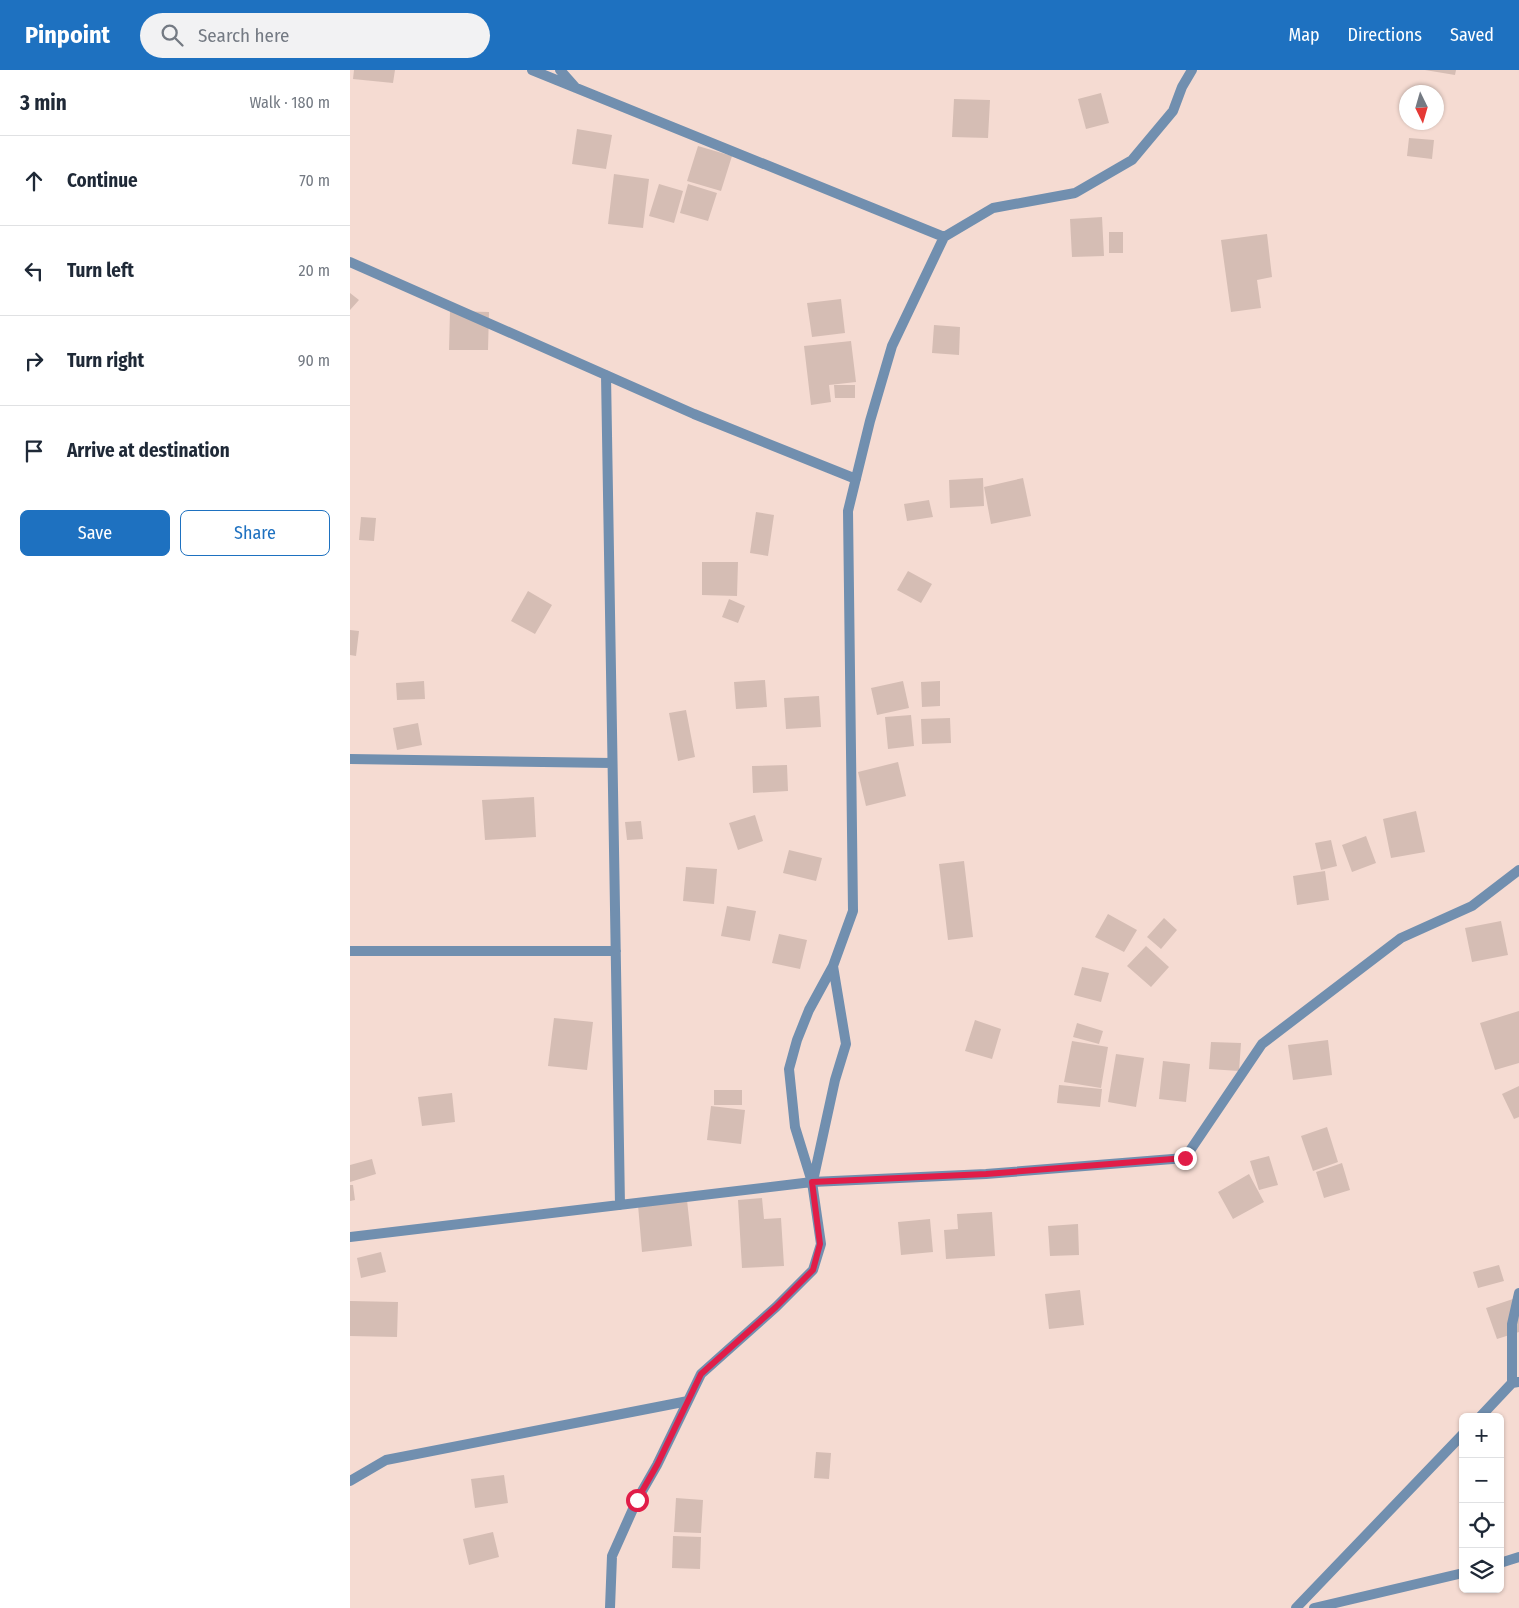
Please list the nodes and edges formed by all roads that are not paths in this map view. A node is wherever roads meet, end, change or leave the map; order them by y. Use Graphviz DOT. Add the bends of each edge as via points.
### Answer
graph roads {
  1 [pos="532,70"];
  2 [pos="560,70"];
  3 [pos="1192,70"];
  4 [pos="578,90"];
  5 [pos="944,237"];
  6 [pos="350,262"];
  7 [pos="606,375"];
  8 [pos="856,478"];
  9 [pos="350,759"];
  10 [pos="612,763"];
  11 [pos="1519,870"];
  12 [pos="616,950"];
  13 [pos="350,951"];
  14 [pos="833,966"];
  15 [pos="812,1182"];
  16 [pos="620,1205"];
  17 [pos="350,1237"];
  18 [pos="1519,1293"];
  19 [pos="1516,1383"];
  20 [pos="688,1401"];
  21 [pos="1484,1413"];
  22 [pos="1459,1438"];
  23 [pos="350,1481"];
  24 [pos="1519,1557"];
  25 [pos="1504,1562"];
  26 [pos="1459,1574"];
  27 [pos="610,1608"];
  28 [pos="1296,1608"];
  29 [pos="1314,1608"];
  1 -- 4 [label="street"];
  2 -- 4 [label="street"];
  3 -- 5 [label="street" via="1173,111 1132,160 1075,193 993,208"];
  4 -- 5 [label="street"];
  5 -- 8 [label="street" via="892,346"];
  6 -- 7 [label="street"];
  7 -- 8 [label="street" via="694,414"];
  7 -- 10 [label="street"];
  8 -- 14 [label="street" via="848,511 853,911"];
  9 -- 10 [label="street"];
  10 -- 12 [label="street"];
  11 -- 15 [label="street" via="1472,906 1401,938 1262,1044 1185,1158 986,1174"];
  12 -- 13 [label="street"];
  12 -- 16 [label="street"];
  14 -- 15 [label="street" via="846,1044"];
  14 -- 15 [label="street" via="809,1010 789,1069 796,1127"];
  15 -- 16 [label="street"];
  15 -- 20 [label="street" via="820,1244 813,1270 701,1374"];
  16 -- 17 [label="street"];
  18 -- 19 [label="street" via="1512,1324"];
  19 -- 21 [label="street"];
  20 -- 23 [label="street" via="386,1460"];
  20 -- 27 [label="street" via="612,1556"];
  22 -- 28 [label="street"];
  24 -- 25 [label="street"];
  26 -- 29 [label="street"];
}
